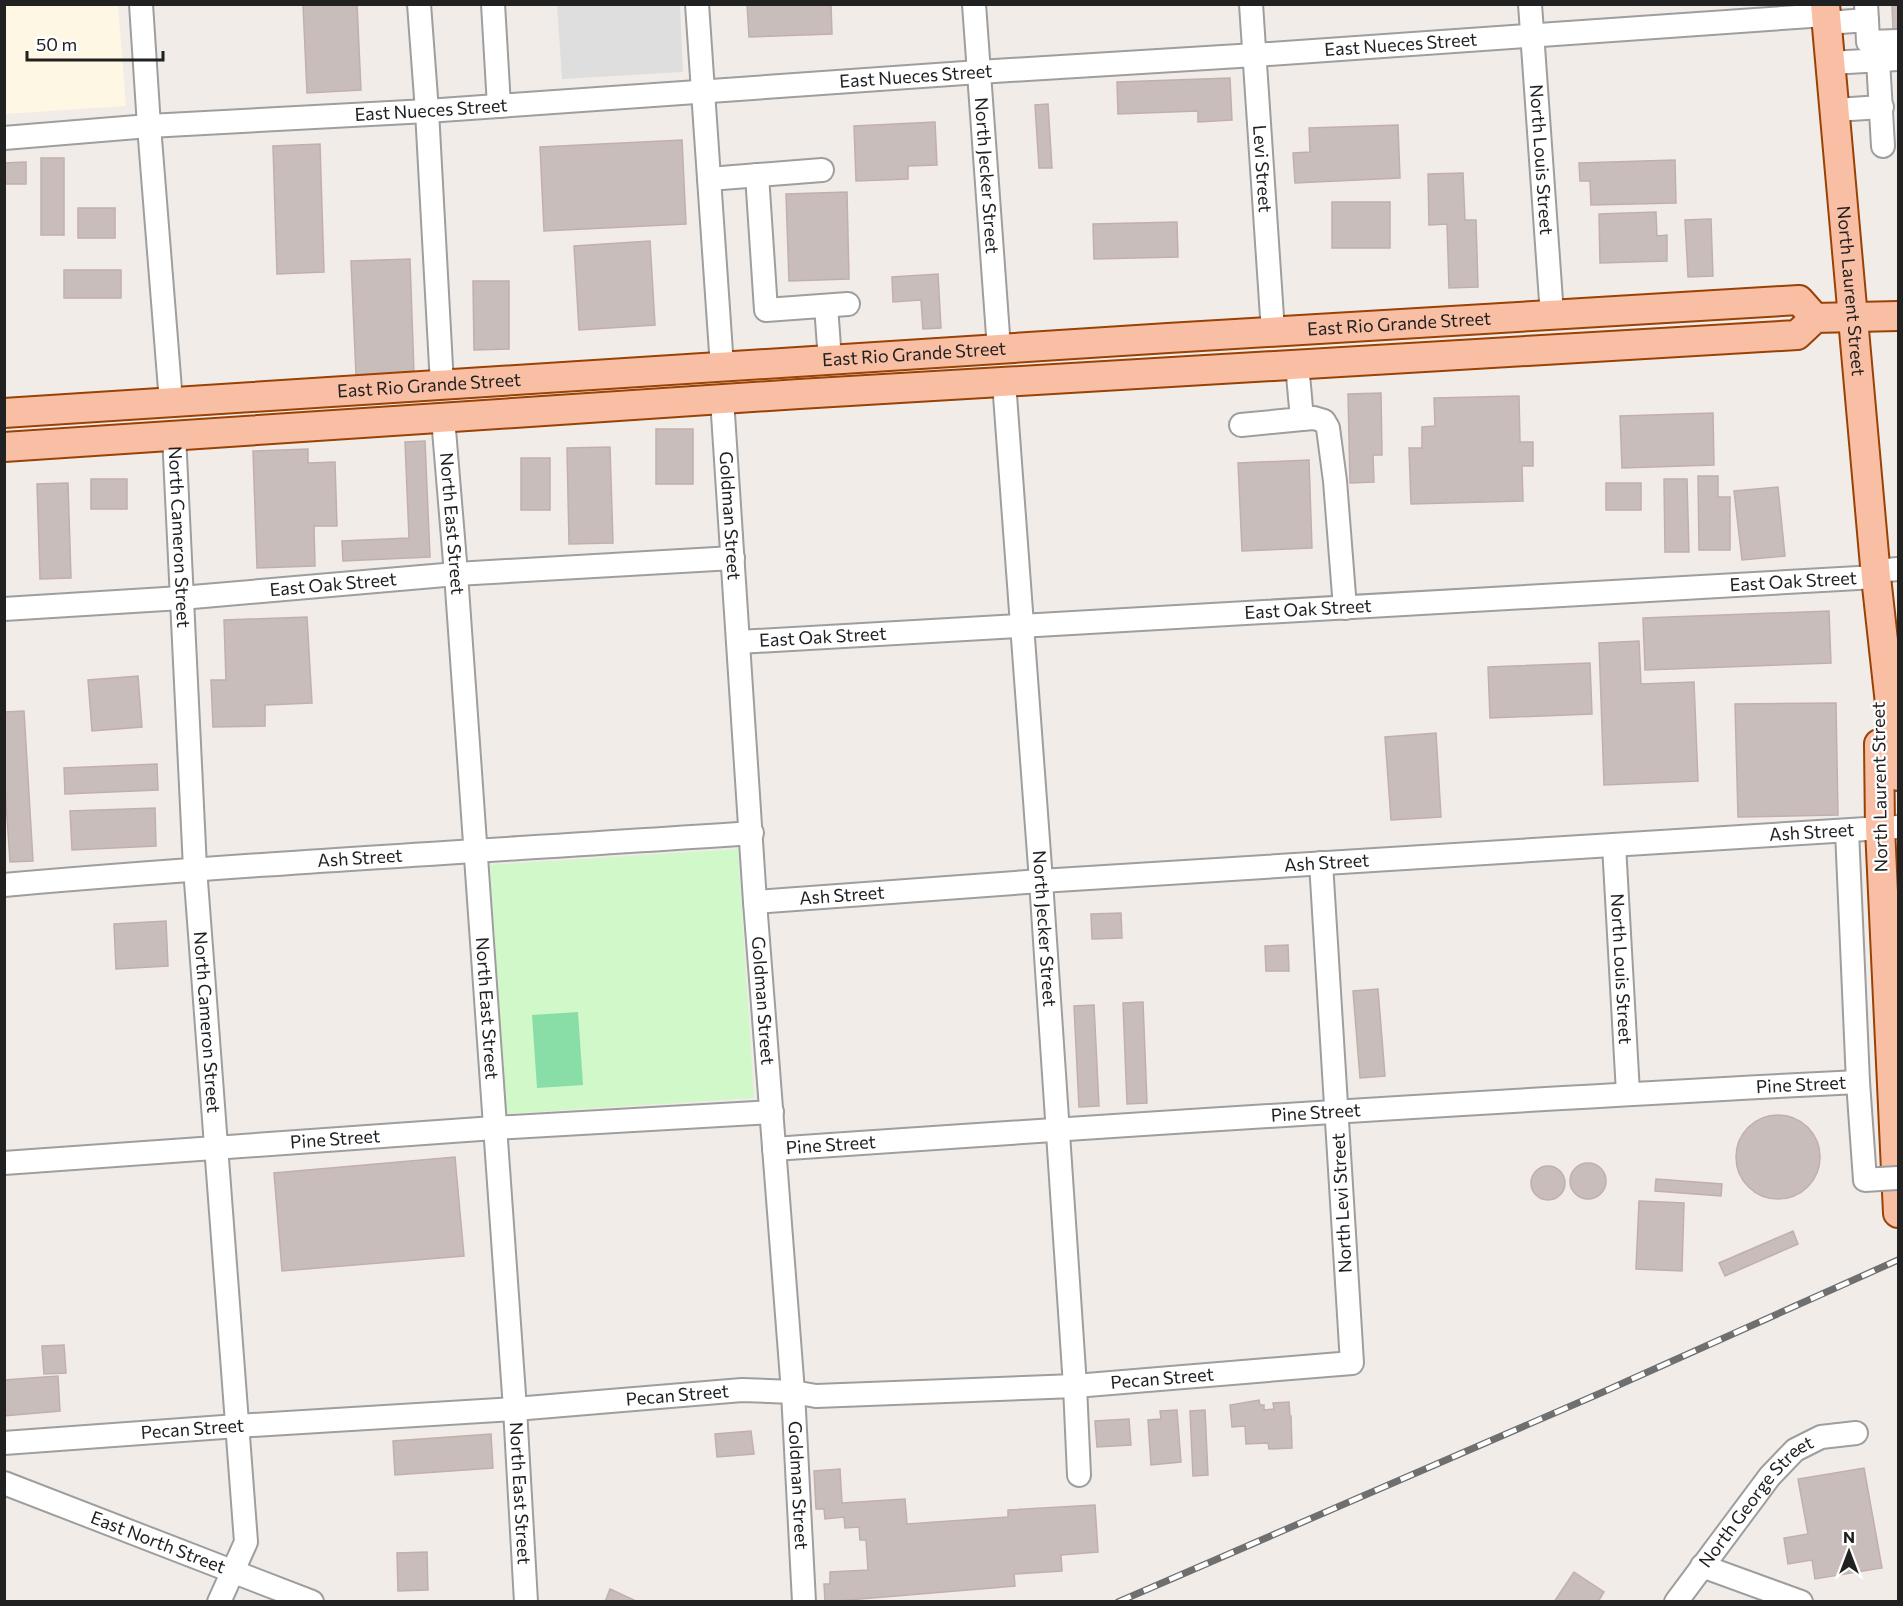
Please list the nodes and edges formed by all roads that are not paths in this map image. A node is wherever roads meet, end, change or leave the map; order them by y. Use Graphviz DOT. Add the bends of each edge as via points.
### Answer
graph roads {
  1 [pos="141,4"];
  2 [pos="419,4"];
  3 [pos="493,4"];
  4 [pos="698,4"];
  5 [pos="974,4"];
  6 [pos="1251,4"];
  7 [pos="1530,4"];
  8 [pos="1866,12"];
  9 [pos="1826,14"];
  10 [pos="1532,34"];
  11 [pos="1899,41"];
  12 [pos="1255,55"];
  13 [pos="1888,60"];
  14 [pos="1831,63"];
  15 [pos="979,72"];
  16 [pos="704,92"];
  17 [pos="499,106"];
  18 [pos="1882,107"];
  19 [pos="1835,110"];
  20 [pos="427,111"];
  21 [pos="149,126"];
  22 [pos="4,138"];
  23 [pos="1883,146"];
  24 [pos="822,170"];
  25 [pos="757,175"];
  26 [pos="709,179"];
  27 [pos="1552,315"];
  28 [pos="1853,316"];
  29 [pos="1899,316"];
  30 [pos="1815,318"];
  31 [pos="1273,332"];
  32 [pos="999,349"];
  33 [pos="830,360"];
  34 [pos="797,362"];
  35 [pos="1297,364"];
  36 [pos="722,367"];
  37 [pos="1004,382"];
  38 [pos="442,385"];
  39 [pos="722,399"];
  40 [pos="171,402"];
  41 [pos="643,404"];
  42 [pos="4,413"];
  43 [pos="443,418"];
  44 [pos="1302,418"];
  45 [pos="1241,425"];
  46 [pos="174,435"];
  47 [pos="4,447"];
  48 [pos="733,558"];
  49 [pos="1883,572"];
  50 [pos="456,574"];
  51 [pos="181,598"];
  52 [pos="1345,608"];
  53 [pos="4,609"];
  54 [pos="1023,627"];
  55 [pos="1890,627"];
  56 [pos="739,642"];
  57 [pos="1899,777"];
  58 [pos="1889,828"];
  59 [pos="1847,831"];
  60 [pos="752,833"];
  61 [pos="1614,845"];
  62 [pos="476,852"];
  63 [pos="1321,863"];
  64 [pos="195,868"];
  65 [pos="1041,881"];
  66 [pos="4,885"];
  67 [pos="755,902"];
  68 [pos="1858,1082"];
  69 [pos="1628,1093"];
  70 [pos="1337,1111"];
  71 [pos="772,1112"];
  72 [pos="494,1128"];
  73 [pos="1057,1130"];
  74 [pos="215,1147"];
  75 [pos="774,1149"];
  76 [pos="4,1163"];
  77 [pos="1889,1179"];
  78 [pos="1899,1213"];
  79 [pos="1352,1363"];
  80 [pos="1075,1386"];
  81 [pos="793,1392"];
  82 [pos="515,1409"];
  83 [pos="237,1426"];
  84 [pos="1856,1433"];
  85 [pos="4,1443"];
  86 [pos="1079,1475"];
  87 [pos="4,1484"];
  88 [pos="1702,1566"];
  89 [pos="231,1571"];
  90 [pos="219,1602"];
  91 [pos="312,1602"];
  92 [pos="526,1602"];
  93 [pos="804,1602"];
  94 [pos="1676,1602"];
  95 [pos="1801,1602"];
  1 -- 21 [label="street"];
  2 -- 20 [label="street"];
  3 -- 17 [label="street"];
  4 -- 16 [label="street"];
  5 -- 15 [label="street, North Jecker Street"];
  6 -- 12 [label="street, Levi Street"];
  7 -- 10 [label="street, North Louis Street"];
  8 -- 9 [label="street, East Nueces Street"];
  8 -- 11 [label="street" via="1868,42"];
  9 -- 10 [label="street, East Nueces Street"];
  9 -- 14 [label="main road, North Laurent Street"];
  10 -- 12 [label="street, East Nueces Street"];
  10 -- 27 [label="street, North Louis Street"];
  12 -- 15 [label="street, East Nueces Street"];
  12 -- 31 [label="street, Levi Street"];
  13 -- 14 [label="street"];
  13 -- 18 [label="street"];
  14 -- 19 [label="main road, North Laurent Street"];
  15 -- 16 [label="street, East Nueces Street"];
  15 -- 32 [label="street, North Jecker Street"];
  16 -- 17 [label="street, East Nueces Street"];
  16 -- 26 [label="street"];
  17 -- 20 [label="street, East Nueces Street"];
  18 -- 19 [label="street"];
  18 -- 23 [label="street"];
  19 -- 28 [label="main road, North Laurent Street"];
  20 -- 21 [label="street, East Nueces Street"];
  20 -- 38 [label="street"];
  21 -- 22 [label="street, East Nueces Street"];
  21 -- 40 [label="street"];
  24 -- 25 [label="street"];
  25 -- 26 [label="street"];
  25 -- 33 [label="street" via="766,310 837,305"];
  26 -- 36 [label="street"];
  27 -- 30 [label="main road, East Rio Grande Street" via="1799,300"];
  27 -- 31 [label="main road, East Rio Grande Street"];
  28 -- 29 [label="main road"];
  28 -- 30 [label="main road"];
  28 -- 49 [label="main road, North Laurent Street"];
  30 -- 35 [label="main road, East Rio Grande Street" via="1797,335"];
  31 -- 32 [label="main road, East Rio Grande Street"];
  32 -- 33 [label="main road, East Rio Grande Street"];
  33 -- 34 [label="main road, East Rio Grande Street"];
  34 -- 36 [label="main road, East Rio Grande Street"];
  34 -- 39 [label="main road" via="777,380 734,384"];
  35 -- 37 [label="main road, East Rio Grande Street"];
  35 -- 44 [label="street"];
  36 -- 38 [label="main road, East Rio Grande Street"];
  36 -- 41 [label="main road" via="711,380 659,389"];
  37 -- 39 [label="main road, East Rio Grande Street"];
  37 -- 54 [label="street, North Jecker Street"];
  38 -- 40 [label="main road, East Rio Grande Street"];
  39 -- 41 [label="main road, East Rio Grande Street"];
  39 -- 48 [label="street, Goldman Street"];
  40 -- 42 [label="main road, East Rio Grande Street"];
  41 -- 43 [label="main road, East Rio Grande Street"];
  43 -- 46 [label="main road, East Rio Grande Street"];
  43 -- 50 [label="street, North East Street"];
  44 -- 45 [label="street"];
  44 -- 52 [label="street" via="1324,421 1329,428"];
  46 -- 47 [label="main road, East Rio Grande Street"];
  46 -- 51 [label="street, North Cameron Street"];
  48 -- 50 [label="street, East Oak Street"];
  48 -- 56 [label="street, Goldman Street"];
  49 -- 52 [label="street, East Oak Street"];
  49 -- 55 [label="main road, North Laurent Street"];
  49 -- 58 [label="main road, North Laurent Street"];
  50 -- 51 [label="street, East Oak Street"];
  50 -- 62 [label="street, North East Street"];
  51 -- 53 [label="street, East Oak Street"];
  51 -- 64 [label="street, North Cameron Street"];
  52 -- 54 [label="street, East Oak Street"];
  54 -- 56 [label="street, East Oak Street"];
  54 -- 65 [label="street, North Jecker Street"];
  55 -- 57 [label="main road, North Laurent Street"];
  56 -- 60 [label="street, Goldman Street"];
  58 -- 59 [label="street, Ash Street"];
  58 -- 78 [label="main road, North Laurent Street"];
  59 -- 61 [label="street, Ash Street"];
  59 -- 68 [label="street"];
  60 -- 62 [label="street, Ash Street"];
  60 -- 67 [label="street, Goldman Street"];
  61 -- 63 [label="street, Ash Street"];
  61 -- 69 [label="street, North Louis Street"];
  62 -- 64 [label="street, Ash Street"];
  62 -- 72 [label="street, North East Street"];
  63 -- 65 [label="street, Ash Street"];
  63 -- 70 [label="street, North Levi Street"];
  64 -- 66 [label="street, Ash Street"];
  64 -- 74 [label="street, North Cameron Street"];
  65 -- 67 [label="street, Ash Street"];
  65 -- 73 [label="street, North Jecker Street"];
  67 -- 71 [label="street, Goldman Street"];
  68 -- 69 [label="street, Pine Street"];
  68 -- 77 [label="street" via="1865,1180"];
  69 -- 70 [label="street, Pine Street"];
  70 -- 73 [label="street, Pine Street"];
  70 -- 79 [label="street, North Levi Street"];
  71 -- 72 [label="street, Pine Street"];
  71 -- 75 [label="street, Goldman Street"];
  72 -- 74 [label="street, Pine Street"];
  72 -- 82 [label="street, North East Street"];
  73 -- 75 [label="street, Pine Street"];
  73 -- 80 [label="street, North Jecker Street"];
  74 -- 76 [label="street, Pine Street"];
  74 -- 83 [label="street, North Cameron Street"];
  75 -- 81 [label="street, Goldman Street"];
  79 -- 80 [label="street, Pecan Street"];
  80 -- 81 [label="street, Pecan Street" via="816,1396"];
  80 -- 86 [label="street, North Jecker Street"];
  81 -- 82 [label="street, Pecan Street" via="742,1390"];
  81 -- 93 [label="street, Goldman Street"];
  82 -- 83 [label="street, Pecan Street"];
  82 -- 92 [label="street, North East Street"];
  83 -- 85 [label="street, Pecan Street"];
  83 -- 89 [label="street, North Cameron Street" via="246,1542"];
  84 -- 88 [label="street, North George Street" via="1821,1437 1795,1450 1770,1476"];
  87 -- 89 [label="street, East North Street"];
  88 -- 94 [label="street, North George Street"];
  88 -- 95 [label="street"];
  89 -- 90 [label="street, North Cameron Street"];
  89 -- 91 [label="street, East North Street"];
}
